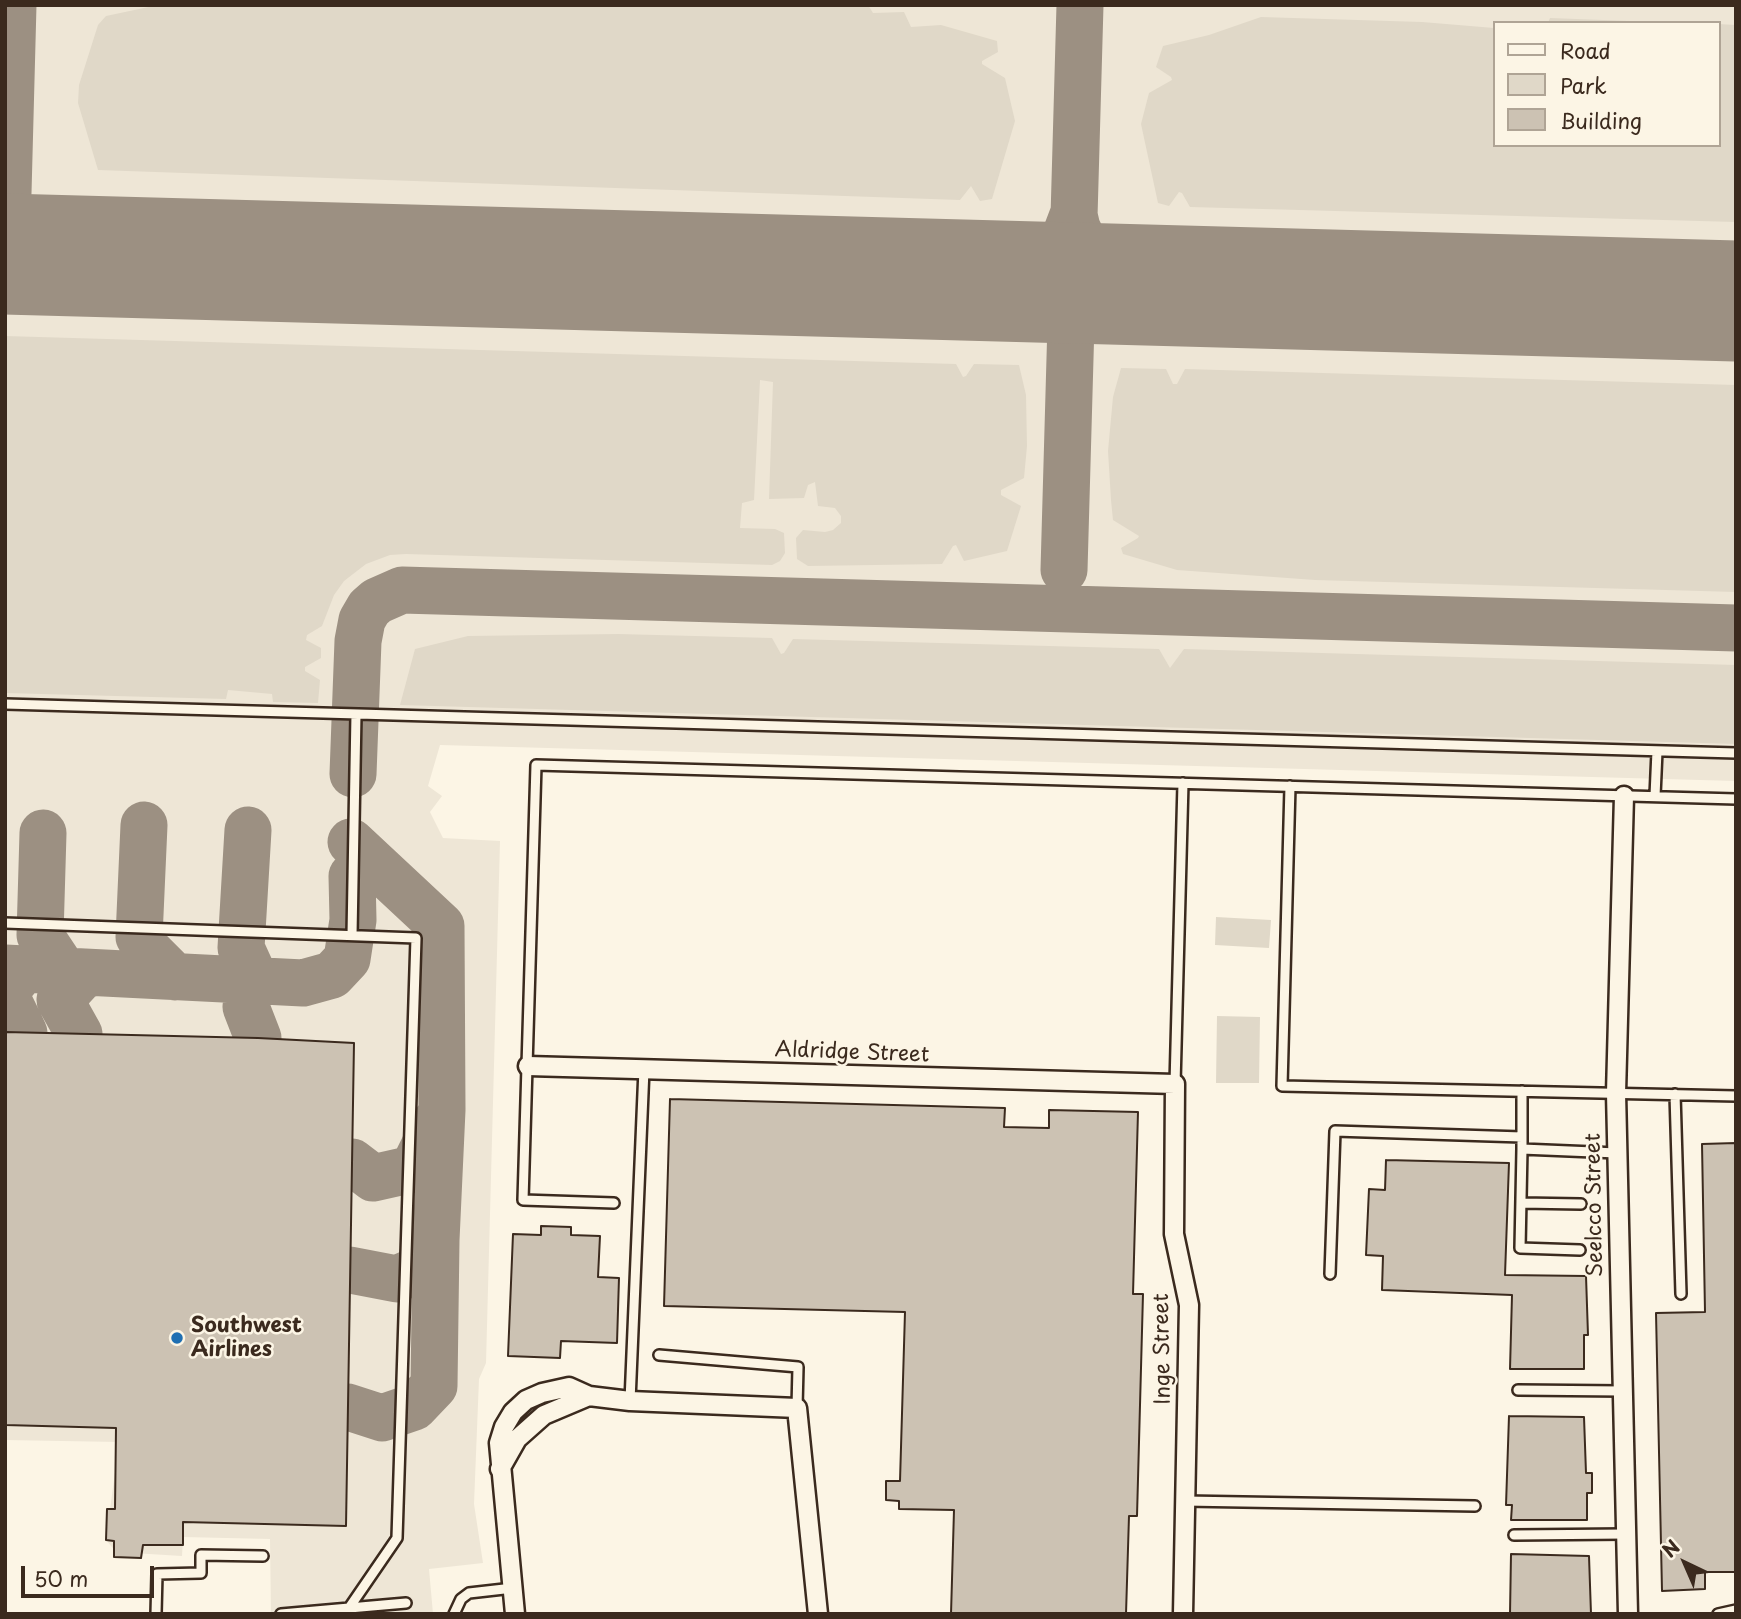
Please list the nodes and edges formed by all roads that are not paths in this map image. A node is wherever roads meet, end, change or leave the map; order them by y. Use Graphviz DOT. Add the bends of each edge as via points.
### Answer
graph roads {
  1 [pos="5,704"];
  2 [pos="356,714"];
  3 [pos="1657,751"];
  4 [pos="1736,753"];
  5 [pos="1183,783"];
  6 [pos="1290,786"];
  7 [pos="1624,796"];
  8 [pos="1654,796"];
  9 [pos="1736,799"];
  10 [pos="5,923"];
  11 [pos="352,935"];
  12 [pos="527,1066"];
  13 [pos="644,1069"];
  14 [pos="1175,1084"];
  15 [pos="1522,1091"];
  16 [pos="1616,1093"];
  17 [pos="1675,1094"];
  18 [pos="1736,1096"];
  19 [pos="1522,1137"];
  20 [pos="1522,1149"];
  21 [pos="1617,1153"];
  22 [pos="614,1203"];
  23 [pos="1521,1203"];
  24 [pos="1581,1204"];
  25 [pos="1580,1250"];
  26 [pos="1330,1274"];
  27 [pos="1681,1294"];
  28 [pos="659,1355"];
  29 [pos="1518,1390"];
  30 [pos="1622,1391"];
  31 [pos="630,1401"];
  32 [pos="797,1408"];
  33 [pos="1185,1502"];
  34 [pos="1475,1506"];
  35 [pos="1626,1534"];
  36 [pos="1514,1535"];
  37 [pos="263,1556"];
  38 [pos="513,1588"];
  39 [pos="406,1603"];
  40 [pos="349,1608"];
  41 [pos="1736,1610"];
  42 [pos="156,1614"];
  43 [pos="281,1614"];
  44 [pos="454,1614"];
  45 [pos="515,1614"];
  46 [pos="818,1614"];
  47 [pos="1183,1614"];
  48 [pos="1628,1614"];
  49 [pos="1718,1614"];
  1 -- 2 [label="lane"];
  2 -- 3 [label="lane"];
  2 -- 11 [label="lane"];
  3 -- 4 [label="lane"];
  3 -- 8 [label="lane"];
  5 -- 6 [label="lane"];
  5 -- 12 [label="lane" via="536,765"];
  5 -- 14 [label="lane"];
  6 -- 7 [label="lane"];
  6 -- 15 [label="lane" via="1282,1086"];
  7 -- 8 [label="lane"];
  7 -- 16 [label="street, Seelcco Street"];
  8 -- 9 [label="lane"];
  10 -- 11 [label="lane"];
  11 -- 40 [label="lane" via="416,938 397,1538"];
  12 -- 13 [label="street, Aldridge Street"];
  12 -- 22 [label="lane" via="523,1200"];
  13 -- 14 [label="street, Aldridge Street"];
  13 -- 31 [label="lane"];
  14 -- 33 [label="street, Inge Street" via="1174,1234 1189,1305"];
  15 -- 16 [label="lane"];
  15 -- 19 [label="lane"];
  16 -- 17 [label="lane"];
  16 -- 21 [label="street, Seelcco Street"];
  17 -- 18 [label="lane"];
  17 -- 27 [label="lane"];
  19 -- 20 [label="lane"];
  19 -- 26 [label="lane" via="1335,1131"];
  20 -- 21 [label="lane"];
  20 -- 23 [label="lane"];
  21 -- 30 [label="street, Seelcco Street"];
  23 -- 24 [label="lane"];
  23 -- 25 [label="lane" via="1520,1248"];
  28 -- 32 [label="lane" via="798,1367"];
  29 -- 30 [label="lane"];
  30 -- 35 [label="street, Seelcco Street"];
  31 -- 32 [label="street"];
  31 -- 38 [label="street" via="589,1396 544,1415 517,1438 500,1469"];
  32 -- 46 [label="street"];
  33 -- 34 [label="lane"];
  33 -- 47 [label="street, Inge Street"];
  35 -- 36 [label="lane"];
  35 -- 48 [label="street, Seelcco Street"];
  37 -- 42 [label="lane" via="201,1555 201,1573 157,1574"];
  38 -- 44 [label="lane" via="469,1593"];
  38 -- 45 [label="street"];
  39 -- 40 [label="lane"];
  40 -- 43 [label="lane"];
  41 -- 49 [label="lane"];
}
